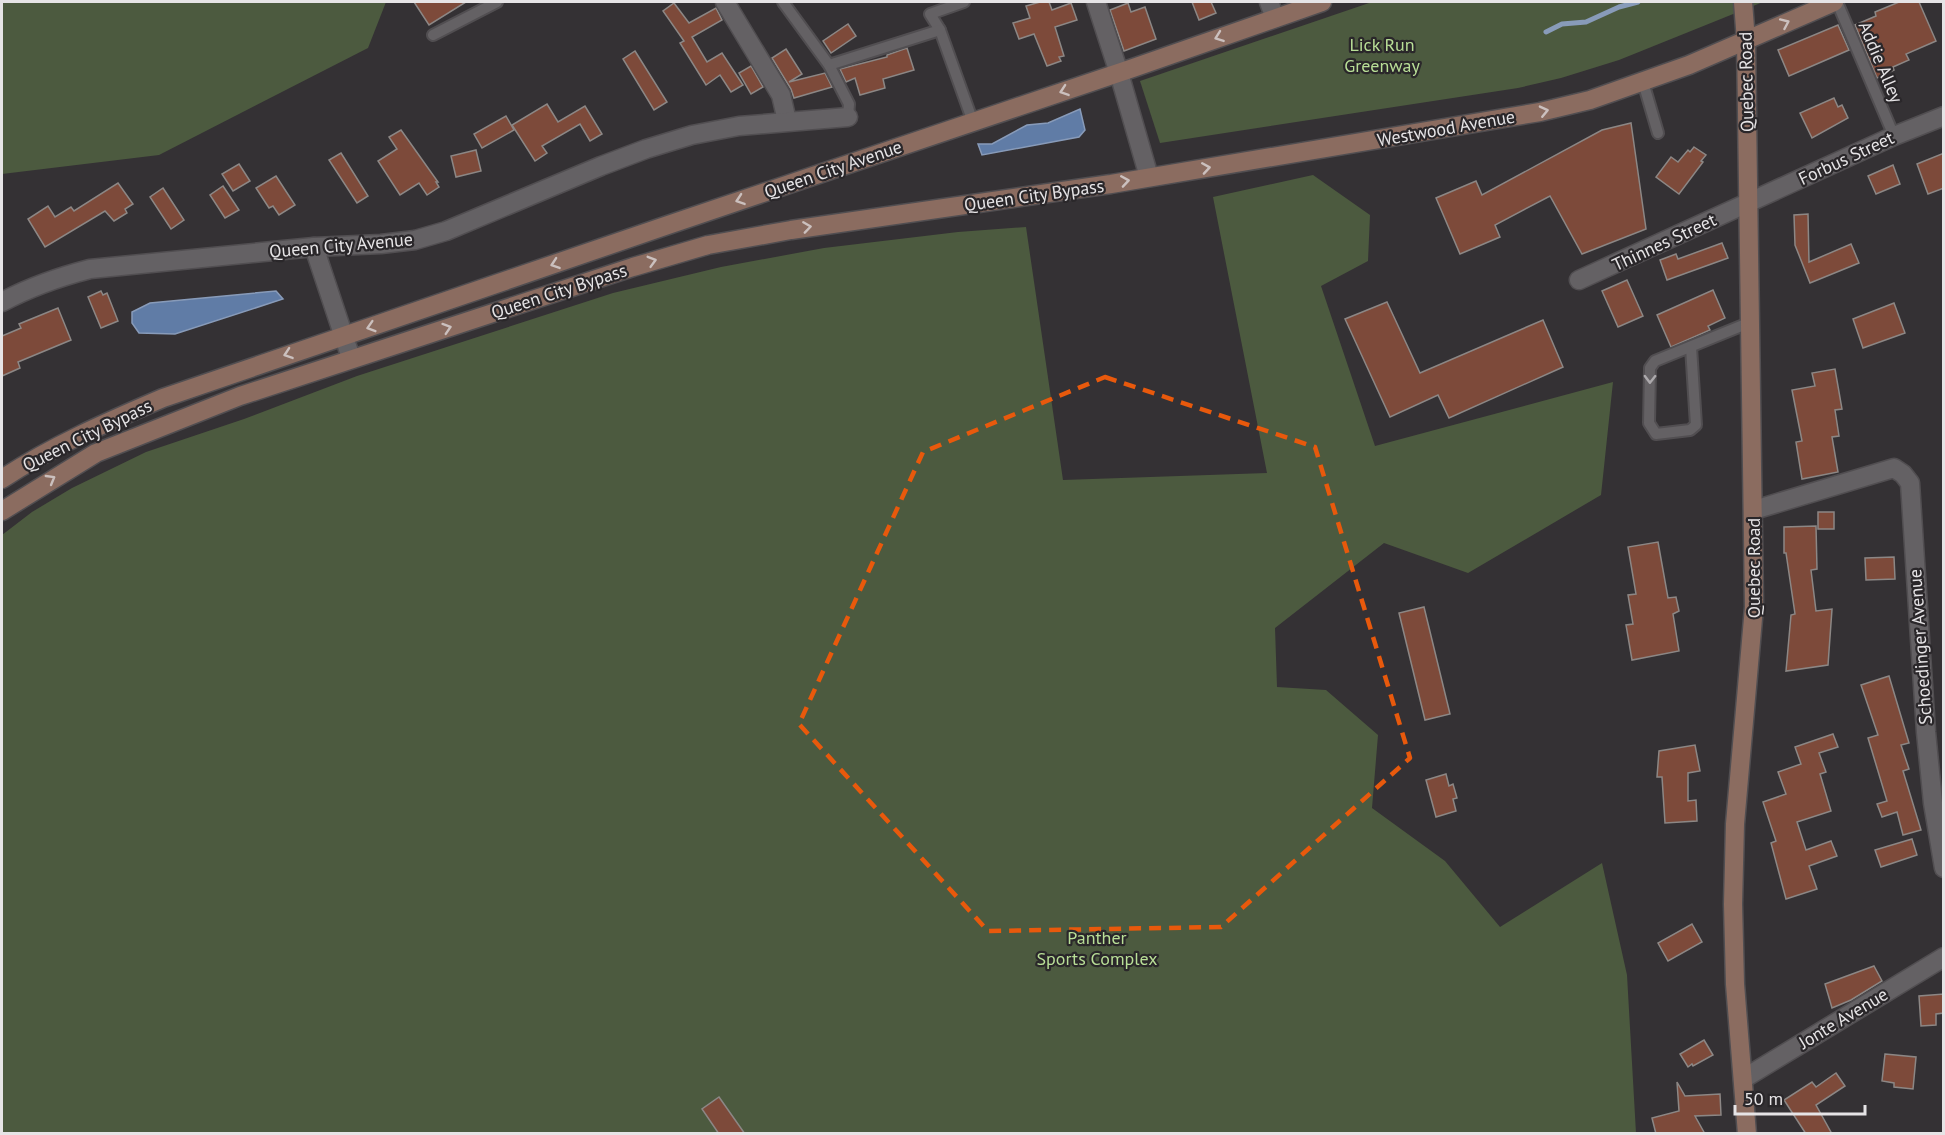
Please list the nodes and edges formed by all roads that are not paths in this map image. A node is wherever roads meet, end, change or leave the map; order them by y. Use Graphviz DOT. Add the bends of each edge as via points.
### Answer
graph roads {
  1 [pos="497,2"];
  2 [pos="725,2"];
  3 [pos="783,2"];
  4 [pos="964,2"];
  5 [pos="1096,2"];
  6 [pos="1323,2"];
  7 [pos="1743,2"];
  8 [pos="1836,2"];
  9 [pos="1272,10"];
  10 [pos="940,30"];
  11 [pos="433,35"];
  12 [pos="1746,41"];
  13 [pos="829,65"];
  14 [pos="1119,73"];
  15 [pos="1643,82"];
  16 [pos="1944,116"];
  17 [pos="848,117"];
  18 [pos="787,121"];
  19 [pos="973,122"];
  20 [pos="1658,133"];
  21 [pos="1894,136"];
  22 [pos="1149,177"];
  23 [pos="1748,203"];
  24 [pos="314,247"];
  25 [pos="1579,280"];
  26 [pos="2,302"];
  27 [pos="1751,322"];
  28 [pos="343,335"];
  29 [pos="1692,346"];
  30 [pos="351,358"];
  31 [pos="2,479"];
  32 [pos="1754,510"];
  33 [pos="2,511"];
  34 [pos="1944,868"];
  35 [pos="1944,957"];
  36 [pos="1743,1079"];
  37 [pos="1747,1134"];
  1 -- 11 [label="lane"];
  2 -- 18 [label="street" via="781,95"];
  3 -- 13 [label="lane"];
  4 -- 10 [label="lane" via="930,14"];
  5 -- 14 [label="street"];
  6 -- 9 [label="main road, Queen City Avenue"];
  7 -- 12 [label="main road, Quebec Road"];
  12 -- 8 [label="main road, Westwood Avenue, one-way"];
  8 -- 21 [label="lane, Addie Alley"];
  9 -- 14 [label="main road, Queen City Avenue, one-way"];
  10 -- 13 [label="lane"];
  10 -- 19 [label="lane"];
  12 -- 15 [label="main road, Westwood Avenue"];
  12 -- 23 [label="main road, Quebec Road"];
  13 -- 17 [label="lane" via="849,104"];
  14 -- 19 [label="main road, Queen City Avenue, one-way"];
  14 -- 22 [label="street"];
  15 -- 20 [label="lane"];
  22 -- 15 [label="main road, Westwood Avenue, one-way" via="1540,112"];
  16 -- 21 [label="street, Forbus Street"];
  17 -- 18 [label="street, Queen City Avenue"];
  18 -- 24 [label="street, Queen City Avenue" via="692,135 646,149 425,237 381,244"];
  19 -- 28 [label="main road, Queen City Avenue, one-way"];
  21 -- 23 [label="street, Forbus Street"];
  30 -- 22 [label="main road, Queen City Bypass, one-way" via="708,245"];
  23 -- 25 [label="street, Thinnes Street"];
  23 -- 27 [label="main road, Quebec Road"];
  24 -- 26 [label="street, Queen City Avenue" via="90,269 39,284"];
  24 -- 28 [label="street"];
  27 -- 29 [label="lane"];
  27 -- 32 [label="main road, Quebec Road"];
  28 -- 30 [label="street"];
  28 -- 31 [label="main road, Queen City Bypass, one-way" via="163,398 97,426"];
  29 -- 29 [label="lane, one-way" via="1655,361 1650,368 1649,423 1656,434 1690,430 1696,425"];
  33 -- 30 [label="main road, Queen City Bypass, one-way" via="96,453 240,396"];
  32 -- 34 [label="street, Schoedinger Avenue" via="1894,468 1910,483 1926,732"];
  32 -- 36 [label="main road, Quebec Road" via="1755,607 1735,824 1732,904"];
  35 -- 36 [label="street, Jonte Avenue"];
  36 -- 37 [label="main road, Quebec Road"];
}
